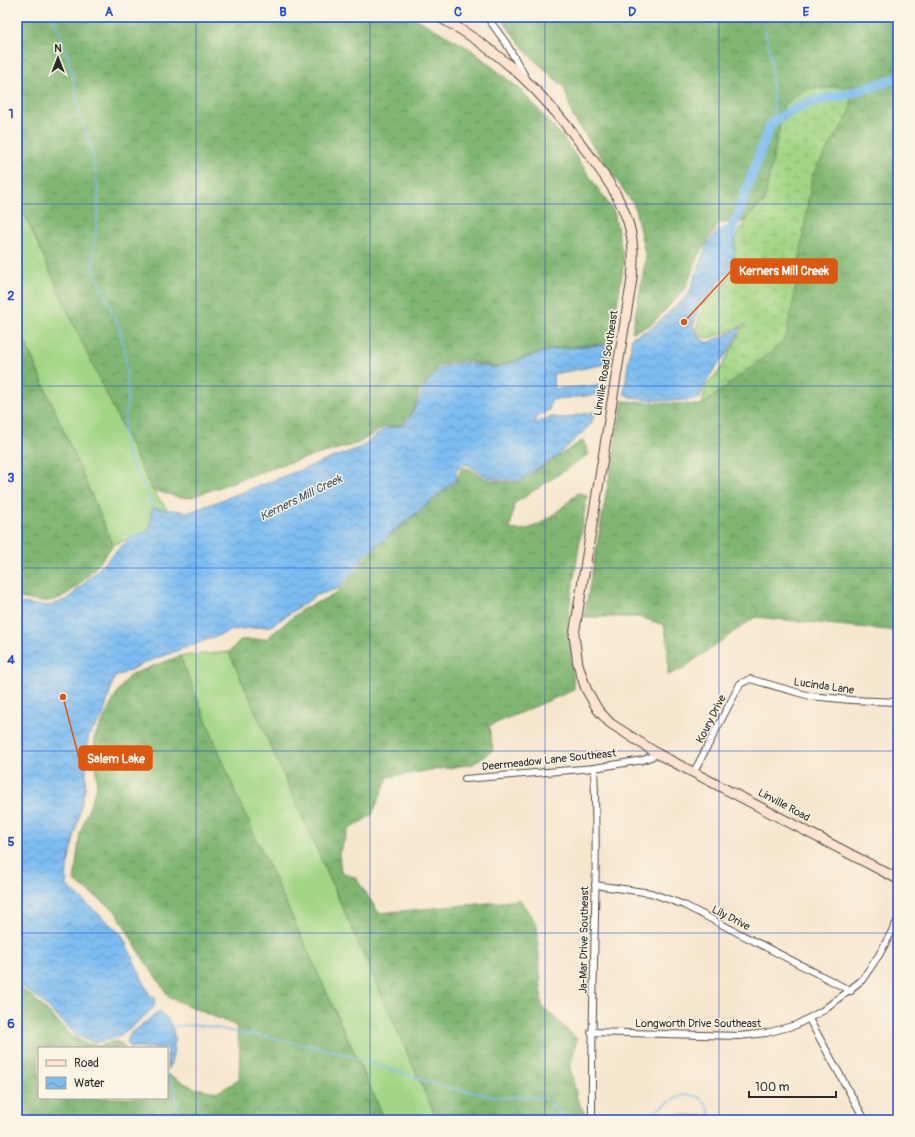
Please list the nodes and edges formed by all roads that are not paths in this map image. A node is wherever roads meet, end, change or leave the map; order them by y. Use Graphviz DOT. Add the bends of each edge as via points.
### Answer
graph roads {
  1 [pos="439,17"];
  2 [pos="487,17"];
  3 [pos="527,80"];
  4 [pos="750,679"];
  5 [pos="898,702"];
  6 [pos="658,754"];
  7 [pos="594,768"];
  8 [pos="694,772"];
  9 [pos="465,778"];
  10 [pos="898,879"];
  11 [pos="595,885"];
  12 [pos="898,920"];
  13 [pos="850,991"];
  14 [pos="809,1019"];
  15 [pos="591,1032"];
  16 [pos="592,1113"];
  17 [pos="865,1120"];
  1 -- 3 [label="main road, Linville Road Southeast" via="487,47"];
  2 -- 3 [label="street" via="506,43"];
  3 -- 6 [label="main road, Linville Road Southeast" via="566,125 609,183 624,211 632,238 632,279 588,544 576,622 575,646 582,679 598,710 610,724"];
  4 -- 5 [label="street, Lucinda Lane" via="810,696"];
  4 -- 8 [label="street, Koury Drive" via="740,684"];
  6 -- 7 [label="street, Deermeadow Lane Southeast" via="643,760"];
  6 -- 8 [label="main road, Linville Road"];
  7 -- 9 [label="street, Deermeadow Lane Southeast"];
  7 -- 11 [label="street, Ja-Mar Drive Southeast"];
  8 -- 10 [label="main road, Linville Road"];
  11 -- 13 [label="street, Lily Drive" via="651,893 684,905"];
  11 -- 15 [label="street, Ja-Mar Drive Southeast"];
  12 -- 13 [label="street, Longworth Drive Southeast" via="871,968"];
  13 -- 14 [label="street, Longworth Drive Southeast"];
  14 -- 15 [label="street, Longworth Drive Southeast" via="782,1030 753,1035"];
  14 -- 17 [label="street"];
  15 -- 16 [label="street, Ja-Mar Drive Southeast"];
}
